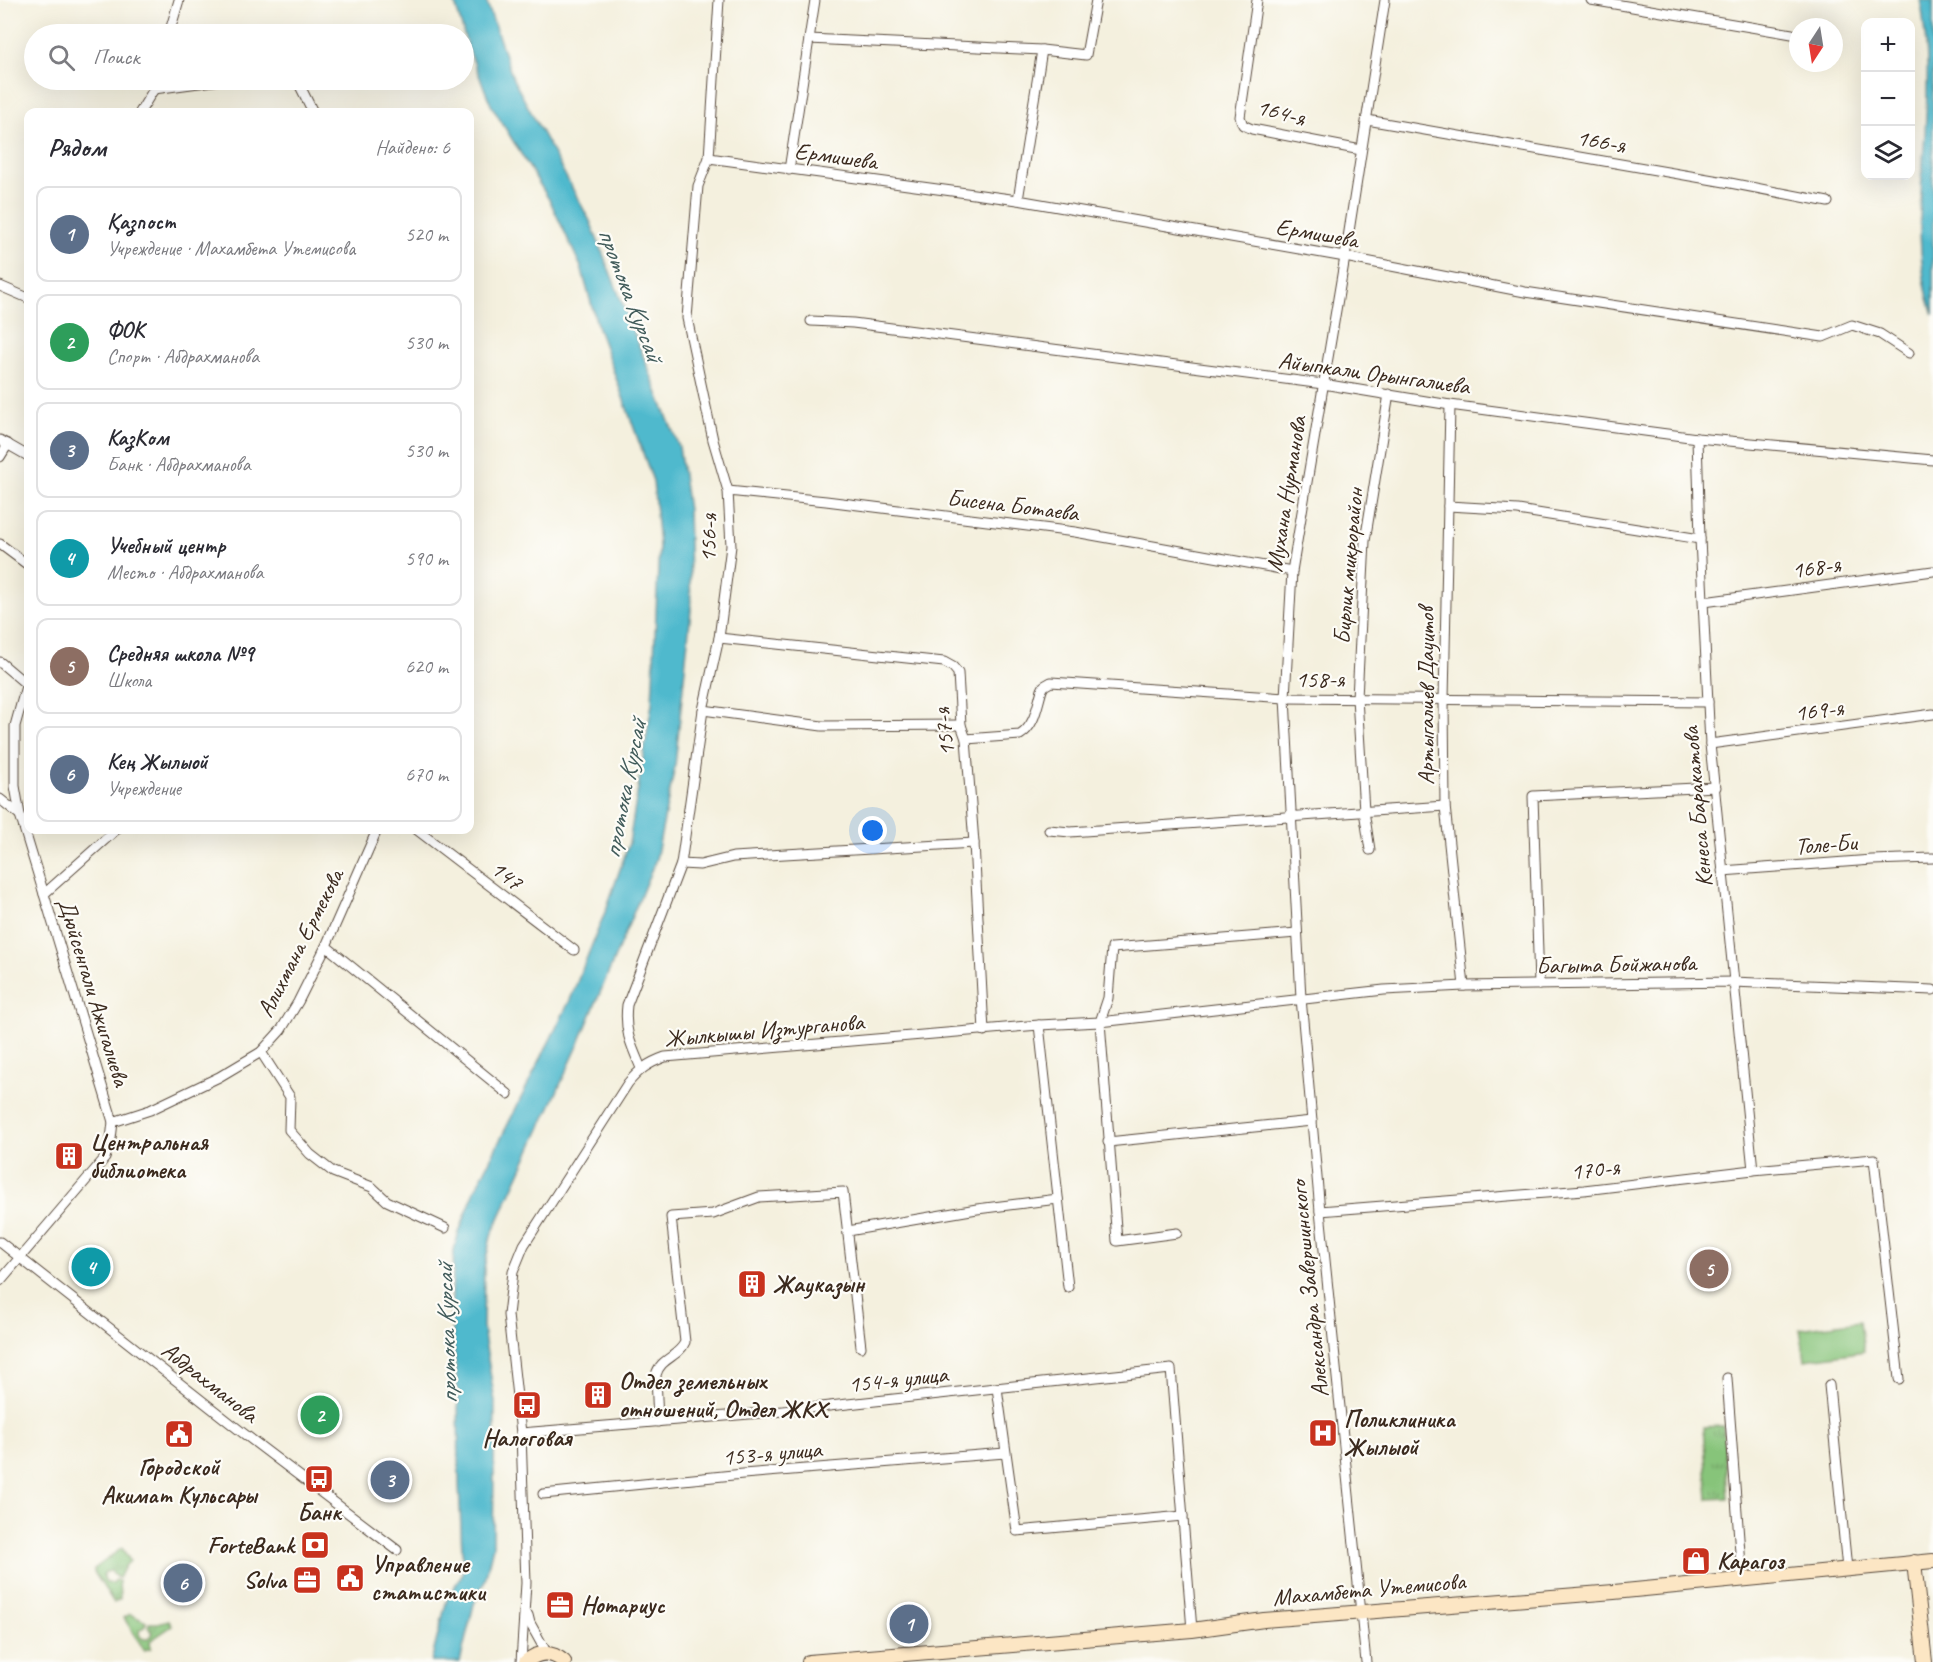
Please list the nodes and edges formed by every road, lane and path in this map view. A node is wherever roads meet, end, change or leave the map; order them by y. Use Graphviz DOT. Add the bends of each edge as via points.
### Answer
graph roads {
  1 [pos="179,0"];
  2 [pos="719,0"];
  3 [pos="815,0"];
  4 [pos="1096,0"];
  5 [pos="1257,0"];
  6 [pos="1385,0"];
  7 [pos="1591,0"];
  8 [pos="172,24"];
  9 [pos="1789,33"];
  10 [pos="809,39"];
  11 [pos="1042,50"];
  12 [pos="152,90"];
  13 [pos="302,90"];
  14 [pos="142,108"];
  15 [pos="311,108"];
  16 [pos="1367,120"];
  17 [pos="1361,150"];
  18 [pos="709,158"];
  19 [pos="789,170"];
  20 [pos="1018,200"];
  21 [pos="1828,202"];
  22 [pos="1345,257"];
  23 [pos="0,286"];
  24 [pos="24,296"];
  25 [pos="811,321"];
  26 [pos="1909,353"];
  27 [pos="1323,384"];
  28 [pos="1389,394"];
  29 [pos="1450,405"];
  30 [pos="1697,438"];
  31 [pos="4,442"];
  32 [pos="24,454"];
  33 [pos="0,457"];
  34 [pos="1933,460"];
  35 [pos="728,491"];
  36 [pos="1448,506"];
  37 [pos="1700,539"];
  38 [pos="0,544"];
  39 [pos="24,561"];
  40 [pos="1292,571"];
  41 [pos="1933,571"];
  42 [pos="1704,602"];
  43 [pos="719,638"];
  44 [pos="0,662"];
  45 [pos="24,680"];
  46 [pos="24,693"];
  47 [pos="1286,698"];
  48 [pos="1357,698"];
  49 [pos="1444,700"];
  50 [pos="1708,702"];
  51 [pos="703,710"];
  52 [pos="1933,714"];
  53 [pos="961,725"];
  54 [pos="966,739"];
  55 [pos="1710,744"];
  56 [pos="1716,787"];
  57 [pos="0,799"];
  58 [pos="1445,806"];
  59 [pos="1364,811"];
  60 [pos="20,815"];
  61 [pos="1291,816"];
  62 [pos="24,828"];
  63 [pos="1049,830"];
  64 [pos="26,834"];
  65 [pos="112,834"];
  66 [pos="375,834"];
  67 [pos="422,834"];
  68 [pos="974,843"];
  69 [pos="1370,850"];
  70 [pos="1933,858"];
  71 [pos="681,864"];
  72 [pos="1722,871"];
  73 [pos="44,894"];
  74 [pos="1297,933"];
  75 [pos="326,946"];
  76 [pos="574,951"];
  77 [pos="1733,982"];
  78 [pos="1539,985"];
  79 [pos="1464,986"];
  80 [pos="1933,990"];
  81 [pos="1301,998"];
  82 [pos="1100,1022"];
  83 [pos="1039,1025"];
  84 [pos="984,1030"];
  85 [pos="261,1052"];
  86 [pos="641,1068"];
  87 [pos="508,1094"];
  88 [pos="1312,1121"];
  89 [pos="113,1122"];
  90 [pos="1108,1142"];
  91 [pos="1753,1170"];
  92 [pos="1058,1198"];
  93 [pos="1320,1211"];
  94 [pos="445,1228"];
  95 [pos="848,1231"];
  96 [pos="1177,1233"];
  97 [pos="0,1242"];
  98 [pos="19,1258"];
  99 [pos="0,1281"];
  100 [pos="1068,1287"];
  101 [pos="861,1347"];
  102 [pos="1727,1378"];
  103 [pos="1899,1379"];
  104 [pos="1829,1385"];
  105 [pos="997,1388"];
  106 [pos="658,1422"];
  107 [pos="521,1433"];
  108 [pos="1005,1453"];
  109 [pos="543,1494"];
  110 [pos="1183,1516"];
  111 [pos="398,1550"];
  112 [pos="1933,1561"];
  113 [pos="1914,1562"];
  114 [pos="1847,1569"];
  115 [pos="1742,1579"];
  116 [pos="526,1607"];
  117 [pos="1362,1612"];
  118 [pos="1192,1630"];
  119 [pos="523,1639"];
  120 [pos="559,1658"];
  121 [pos="833,1661"];
  122 [pos="521,1662"];
  123 [pos="526,1662"];
  124 [pos="809,1662"];
  125 [pos="1366,1662"];
  126 [pos="1925,1662"];
  1 -- 8 [label="street"];
  2 -- 18 [label="street, 156-я"];
  3 -- 10 [label="street"];
  4 -- 11 [label="street" via="1086,55"];
  5 -- 17 [label="street, 164-я" via="1240,117 1243,125"];
  6 -- 16 [label="street, Мухана Нурманова"];
  7 -- 9 [label="street"];
  10 -- 11 [label="street"];
  10 -- 19 [label="street"];
  11 -- 20 [label="street"];
  12 -- 14 [label="street"];
  13 -- 15 [label="street"];
  16 -- 17 [label="street, Мухана Нурманова"];
  16 -- 21 [label="street, 166-я"];
  17 -- 22 [label="street, Мухана Нурманова"];
  18 -- 19 [label="street, Ермишева"];
  18 -- 35 [label="street, 156-я" via="698,186 687,318"];
  19 -- 20 [label="street, Ермишева"];
  20 -- 22 [label="street, Ермишева"];
  22 -- 26 [label="street, Ермишева" via="1525,292 1823,337 1852,325 1880,334"];
  22 -- 27 [label="street, Мухана Нурманова"];
  23 -- 24 [label="street"];
  25 -- 27 [label="street, Айыпкали Орынгалиева" via="853,323"];
  27 -- 28 [label="street, Айыпкали Орынгалиева"];
  27 -- 40 [label="street, Мухана Нурманова"];
  28 -- 29 [label="street, Айыпкали Орынгалиева"];
  28 -- 48 [label="street, Бирлик микрорайон" via="1365,541"];
  29 -- 30 [label="street, Айыпкали Орынгалиева"];
  29 -- 36 [label="street, Артыгалиев Дауитов"];
  30 -- 34 [label="street, Айыпкали Орынгалиева"];
  30 -- 37 [label="street, Кенеса Баракатова"];
  31 -- 32 [label="street"];
  31 -- 33 [label="street"];
  35 -- 40 [label="street, Бисена Ботаева" via="1075,532"];
  35 -- 43 [label="street, 156-я" via="731,546"];
  36 -- 37 [label="street" via="1518,510"];
  36 -- 49 [label="street, Артыгалиев Дауитов"];
  37 -- 42 [label="street, Кенеса Баракатова"];
  38 -- 39 [label="street"];
  40 -- 47 [label="street, Мухана Нурманова"];
  41 -- 42 [label="street, 168-я"];
  42 -- 50 [label="street, Кенеса Баракатова"];
  43 -- 51 [label="street, 156-я"];
  43 -- 53 [label="street, 157-я" via="944,662 958,673"];
  44 -- 45 [label="street"];
  46 -- 60 [label="street, Дюйсенгали Ажигалиева" via="15,726 15,786"];
  47 -- 48 [label="street, 158-я"];
  47 -- 54 [label="street, 158-я" via="1051,682 1042,690 1027,731 1020,735"];
  47 -- 61 [label="street, Мухана Нурманова"];
  48 -- 49 [label="street, 158-я"];
  48 -- 59 [label="street, Бирлик микрорайон"];
  49 -- 50 [label="street, 158-я"];
  49 -- 58 [label="street, Артыгалиев Дауитов"];
  50 -- 55 [label="street, Кенеса Баракатова"];
  51 -- 53 [label="street" via="822,726"];
  51 -- 71 [label="street, 156-я"];
  52 -- 55 [label="street, 169-я"];
  53 -- 54 [label="street, 157-я"];
  54 -- 68 [label="street, 157-я"];
  55 -- 56 [label="street, Кенеса Баракатова"];
  56 -- 72 [label="street, Кенеса Баракатова"];
  56 -- 78 [label="street" via="1533,796"];
  57 -- 60 [label="street"];
  58 -- 59 [label="street"];
  58 -- 79 [label="street, Артыгалиев Дауитов"];
  59 -- 61 [label="street"];
  59 -- 69 [label="street, Бирлик микрорайон"];
  60 -- 62 [label="street, Дюйсенгали Ажигалиева"];
  61 -- 63 [label="street" via="1070,832"];
  61 -- 74 [label="street, Мухана Нурманова"];
  64 -- 73 [label="street, Дюйсенгали Ажигалиева"];
  65 -- 73 [label="street"];
  66 -- 75 [label="street, Алихмана Ермекова"];
  67 -- 76 [label="street, 147"];
  68 -- 71 [label="street" via="733,857"];
  68 -- 84 [label="street, 157-я"];
  70 -- 72 [label="street, Толе-Би"];
  71 -- 86 [label="street, 156-я" via="627,1005 627,1036"];
  72 -- 77 [label="street, Кенеса Баракатова"];
  73 -- 89 [label="street, Дюйсенгали Ажигалиева"];
  74 -- 81 [label="street, Мухана Нурманова"];
  74 -- 82 [label="street" via="1112,948 1108,998"];
  75 -- 85 [label="street, Алихмана Ермекова" via="281,1030"];
  75 -- 87 [label="street"];
  77 -- 78 [label="street, Багыта Бойжанова"];
  77 -- 80 [label="street, Багыта Бойжанова"];
  77 -- 91 [label="street, Кенеса Баракатова"];
  78 -- 79 [label="street, Багыта Бойжанова"];
  79 -- 81 [label="street, Багыта Бойжанова"];
  81 -- 82 [label="street, Жылкышы Изтурганова"];
  81 -- 88 [label="street, Александра Завершинского"];
  82 -- 83 [label="street, Жылкышы Изтурганова"];
  82 -- 90 [label="street"];
  83 -- 84 [label="street, Жылкышы Изтурганова"];
  83 -- 92 [label="street"];
  84 -- 86 [label="street, Жылкышы Изтурганова" via="665,1057"];
  85 -- 89 [label="street, Алихмана Ермекова" via="170,1101"];
  85 -- 94 [label="street" via="290,1096 289,1130 310,1154 333,1172 372,1187 387,1201"];
  86 -- 107 [label="street, Жылкышы Изтурганова" via="524,1245 513,1272 508,1315"];
  88 -- 90 [label="street"];
  88 -- 93 [label="street, Александра Завершинского"];
  89 -- 98 [label="street, Дюйсенгали Ажигалиева" via="105,1158"];
  90 -- 96 [label="street" via="1117,1241"];
  91 -- 93 [label="street, 170-я" via="1584,1190"];
  91 -- 103 [label="street, 170-я" via="1874,1159"];
  92 -- 95 [label="street"];
  92 -- 100 [label="street"];
  93 -- 117 [label="street, Александра Завершинского"];
  95 -- 101 [label="street"];
  95 -- 106 [label="street" via="843,1192 759,1197 713,1214 671,1217 685,1342 657,1369"];
  97 -- 98 [label="street, Абдрахманова"];
  98 -- 99 [label="street, Дюйсенгали Ажигалиева"];
  98 -- 111 [label="street, Абдрахманова"];
  102 -- 115 [label="street"];
  104 -- 114 [label="street"];
  105 -- 106 [label="street, 154-я улица"];
  105 -- 108 [label="street"];
  105 -- 110 [label="street, 154-я улица" via="1171,1369"];
  106 -- 107 [label="street, 154-я улица"];
  107 -- 116 [label="street, Жылкышы Изтурганова"];
  108 -- 109 [label="street, 153-я улица"];
  108 -- 110 [label="street" via="1017,1531"];
  110 -- 118 [label="street"];
  112 -- 113 [label="street, Махамбета Утемисова"];
  113 -- 114 [label="street, Махамбета Утемисова"];
  113 -- 126 [label="street"];
  114 -- 115 [label="street, Махамбета Утемисова"];
  115 -- 117 [label="street, Махамбета Утемисова"];
  116 -- 119 [label="street"];
  116 -- 120 [label="street" via="530,1623"];
  117 -- 118 [label="street, Махамбета Утемисова"];
  117 -- 125 [label="street, Александра Завершинского"];
  118 -- 121 [label="street, Махамбета Утемисова"];
  119 -- 120 [label="street"];
  119 -- 122 [label="street"];
  120 -- 123 [label="street" via="539,1654"];
  121 -- 124 [label="street, Махамбета Утемисова"];
}
